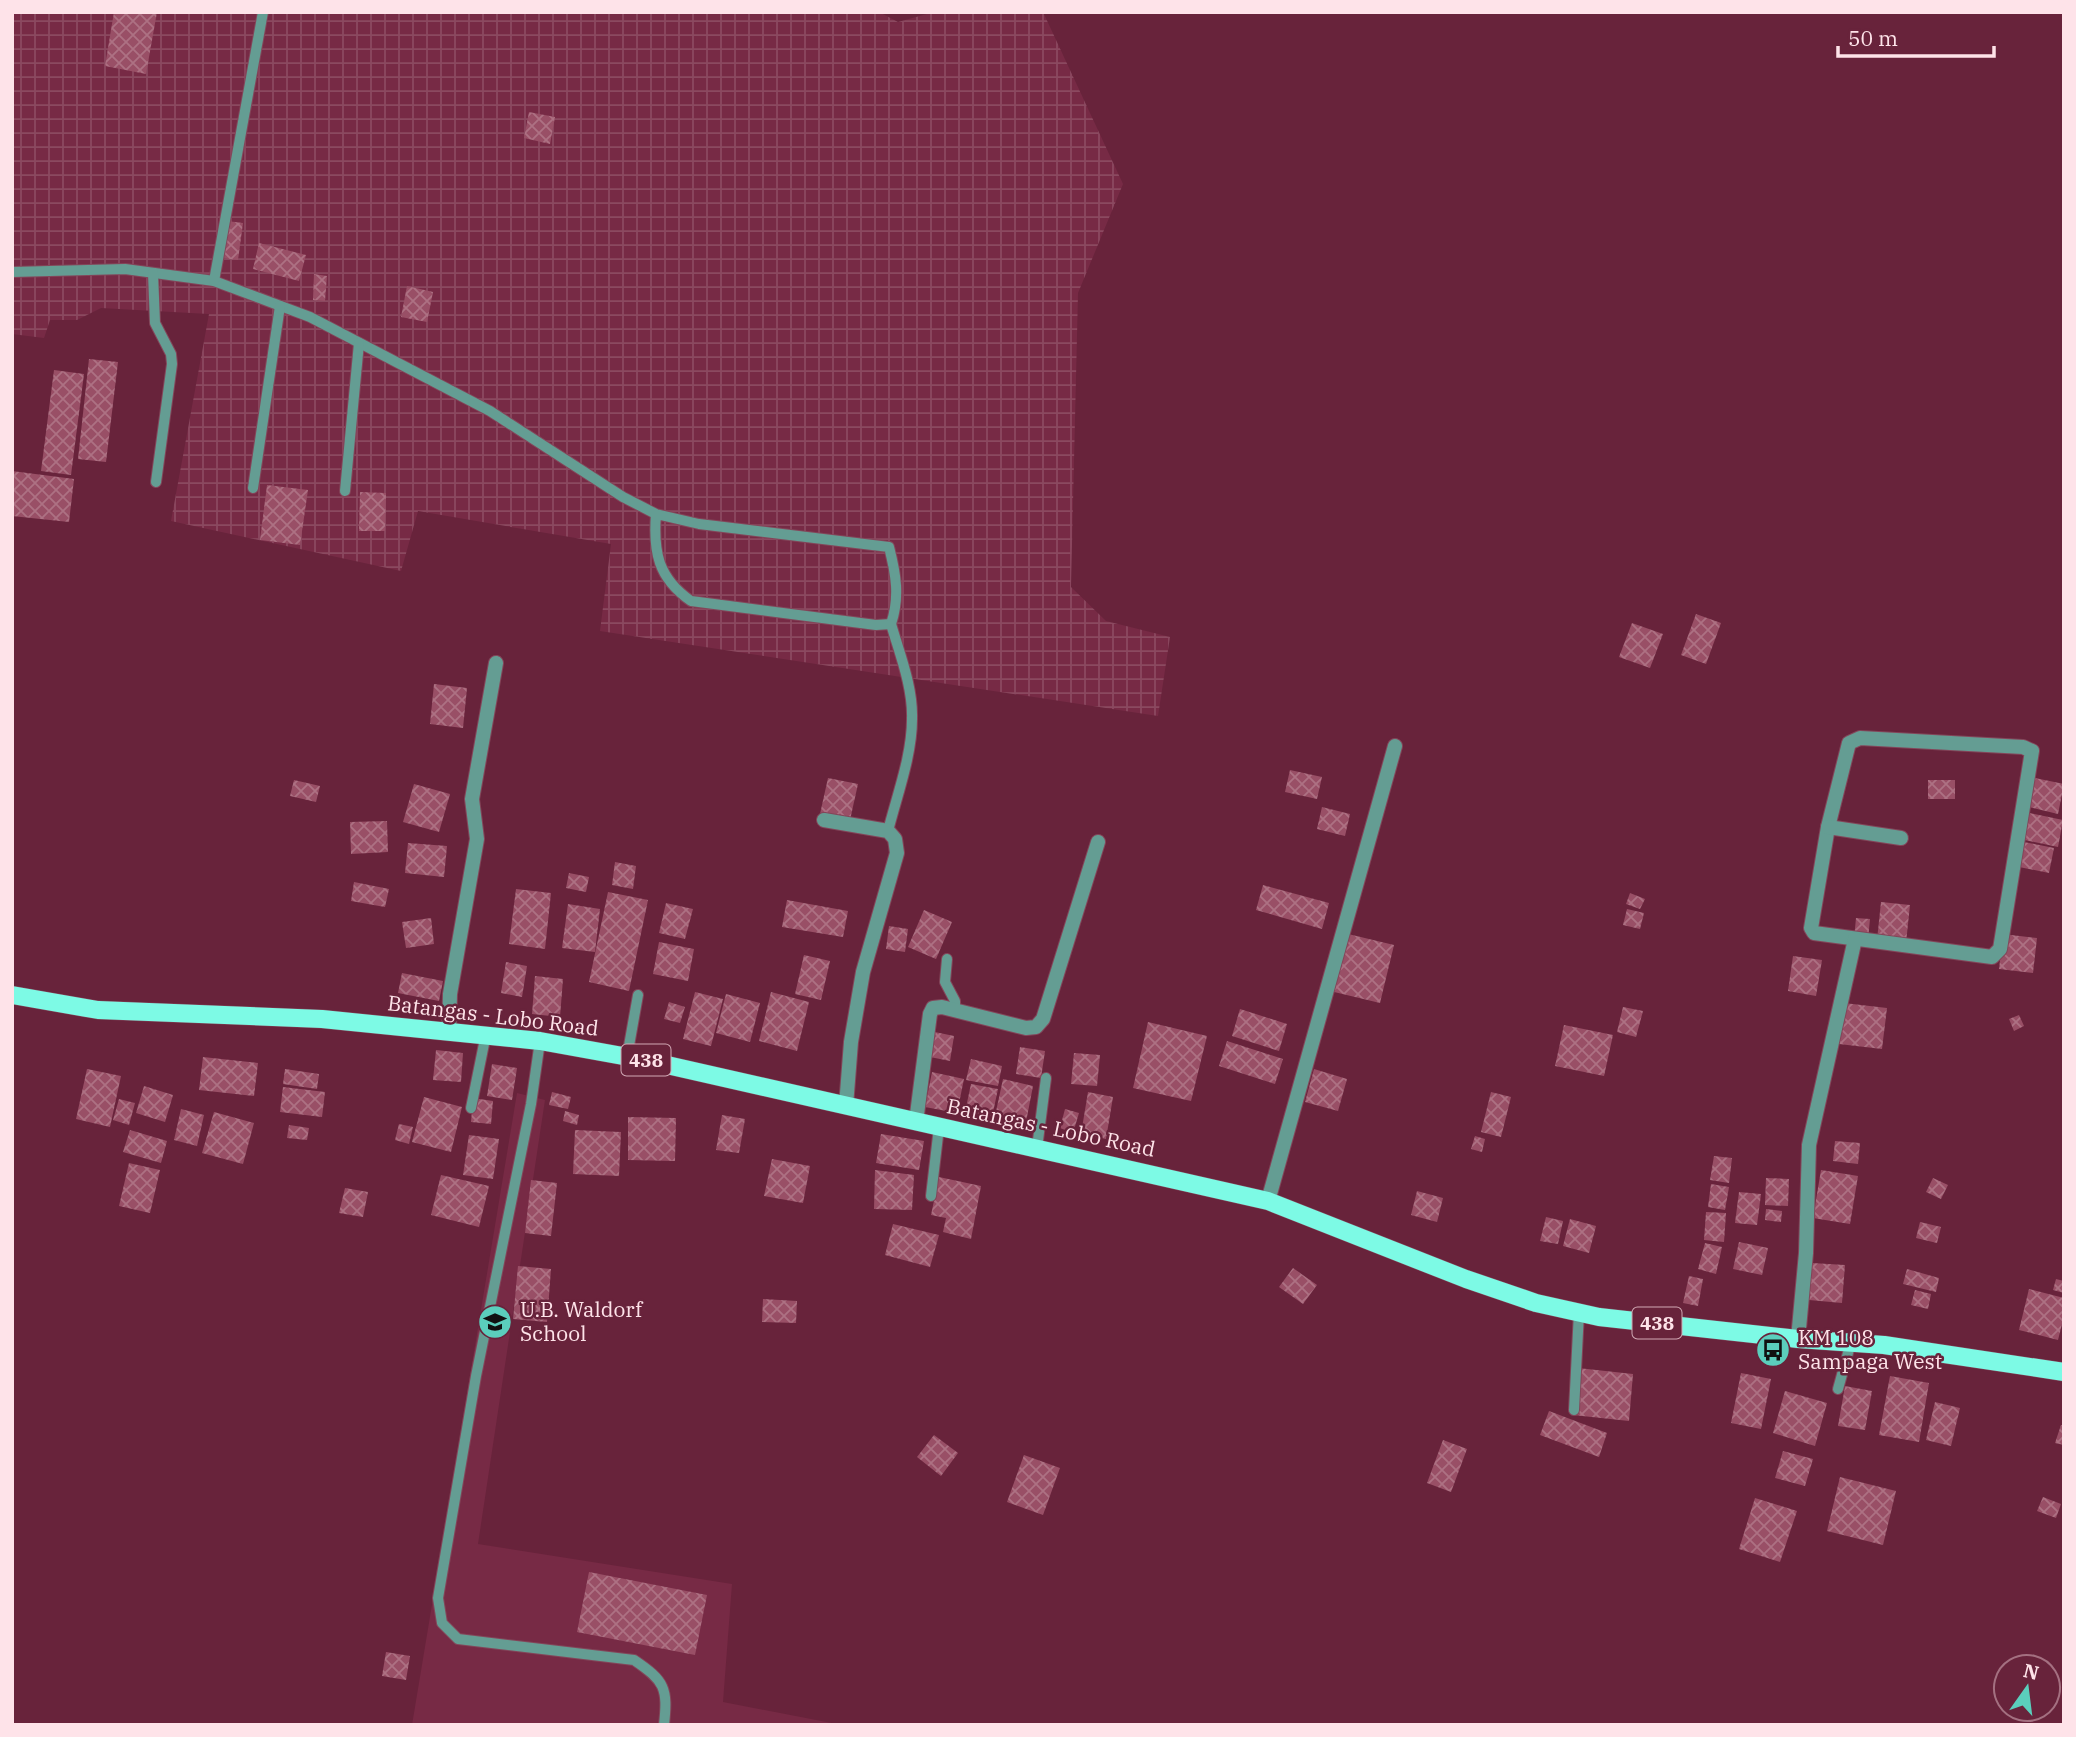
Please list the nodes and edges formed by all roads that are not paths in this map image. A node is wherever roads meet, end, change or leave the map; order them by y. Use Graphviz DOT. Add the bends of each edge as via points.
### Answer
graph roads {
  1 [pos="263,12"];
  2 [pos="12,272"];
  3 [pos="153,273"];
  4 [pos="214,281"];
  5 [pos="280,306"];
  6 [pos="359,343"];
  7 [pos="156,482"];
  8 [pos="253,488"];
  9 [pos="345,491"];
  10 [pos="656,514"];
  11 [pos="891,624"];
  12 [pos="496,663"];
  13 [pos="1395,746"];
  14 [pos="824,820"];
  15 [pos="1828,827"];
  16 [pos="888,831"];
  17 [pos="1901,838"];
  18 [pos="1098,842"];
  19 [pos="1855,939"];
  20 [pos="947,959"];
  21 [pos="12,995"];
  22 [pos="638,995"];
  23 [pos="954,1010"];
  24 [pos="449,1030"];
  25 [pos="486,1034"];
  26 [pos="540,1041"];
  27 [pos="627,1057"];
  28 [pos="1046,1078"];
  29 [pos="846,1106"];
  30 [pos="471,1108"];
  31 [pos="916,1122"];
  32 [pos="939,1127"];
  33 [pos="1037,1148"];
  34 [pos="931,1196"];
  35 [pos="1268,1201"];
  36 [pos="1579,1312"];
  37 [pos="1798,1339"];
  38 [pos="1851,1342"];
  39 [pos="2064,1372"];
  40 [pos="1838,1389"];
  41 [pos="1574,1410"];
  42 [pos="664,1725"];
  1 -- 4 [label="lane"];
  2 -- 3 [label="lane"];
  3 -- 4 [label="lane"];
  3 -- 7 [label="lane" via="155,323 172,364"];
  4 -- 5 [label="lane"];
  5 -- 6 [label="lane"];
  5 -- 8 [label="lane"];
  6 -- 9 [label="lane"];
  6 -- 10 [label="lane" via="489,411"];
  10 -- 11 [label="lane" via="653,541 658,567 675,590 691,601"];
  10 -- 11 [label="lane" via="699,524 890,547 897,581"];
  11 -- 16 [label="lane" via="909,689 912,720"];
  12 -- 24 [label="street" via="472,799 477,839 454,968"];
  13 -- 35 [label="street"];
  14 -- 16 [label="street"];
  15 -- 17 [label="street"];
  15 -- 19 [label="street" via="1811,928 1814,933"];
  15 -- 19 [label="street" via="1849,743 1860,738 2032,751 2000,949 1992,957"];
  16 -- 29 [label="street" via="897,853 863,972"];
  18 -- 23 [label="street" via="1043,1019 1036,1027 1026,1028"];
  19 -- 37 [label="street" via="1809,1145"];
  20 -- 23 [label="lane" via="945,982 955,1001"];
  21 -- 24 [label="main road, Batangas - Lobo Road / 438" via="98,1010 322,1019"];
  22 -- 27 [label="lane"];
  23 -- 31 [label="street" via="933,1008 930,1014"];
  24 -- 25 [label="main road, Batangas - Lobo Road / 438"];
  25 -- 26 [label="main road, Batangas - Lobo Road / 438"];
  25 -- 30 [label="lane"];
  26 -- 27 [label="main road, Batangas - Lobo Road / 438"];
  26 -- 42 [label="lane" via="438,1598 442,1623 458,1639 634,1660 657,1676 667,1696"];
  27 -- 29 [label="main road, Batangas - Lobo Road / 438"];
  28 -- 33 [label="lane"];
  29 -- 31 [label="main road, Batangas - Lobo Road / 438"];
  31 -- 32 [label="main road, Batangas - Lobo Road / 438"];
  32 -- 33 [label="main road, Batangas - Lobo Road / 438"];
  32 -- 34 [label="lane"];
  33 -- 35 [label="main road, Batangas - Lobo Road / 438"];
  35 -- 36 [label="main road, Batangas - Lobo Road / 438" via="1466,1279"];
  36 -- 37 [label="main road, Batangas - Lobo Road / 438"];
  36 -- 41 [label="lane"];
  37 -- 38 [label="main road, Batangas - Lobo Road / 438"];
  38 -- 39 [label="main road, Batangas - Lobo Road / 438"];
  38 -- 40 [label="lane"];
}
